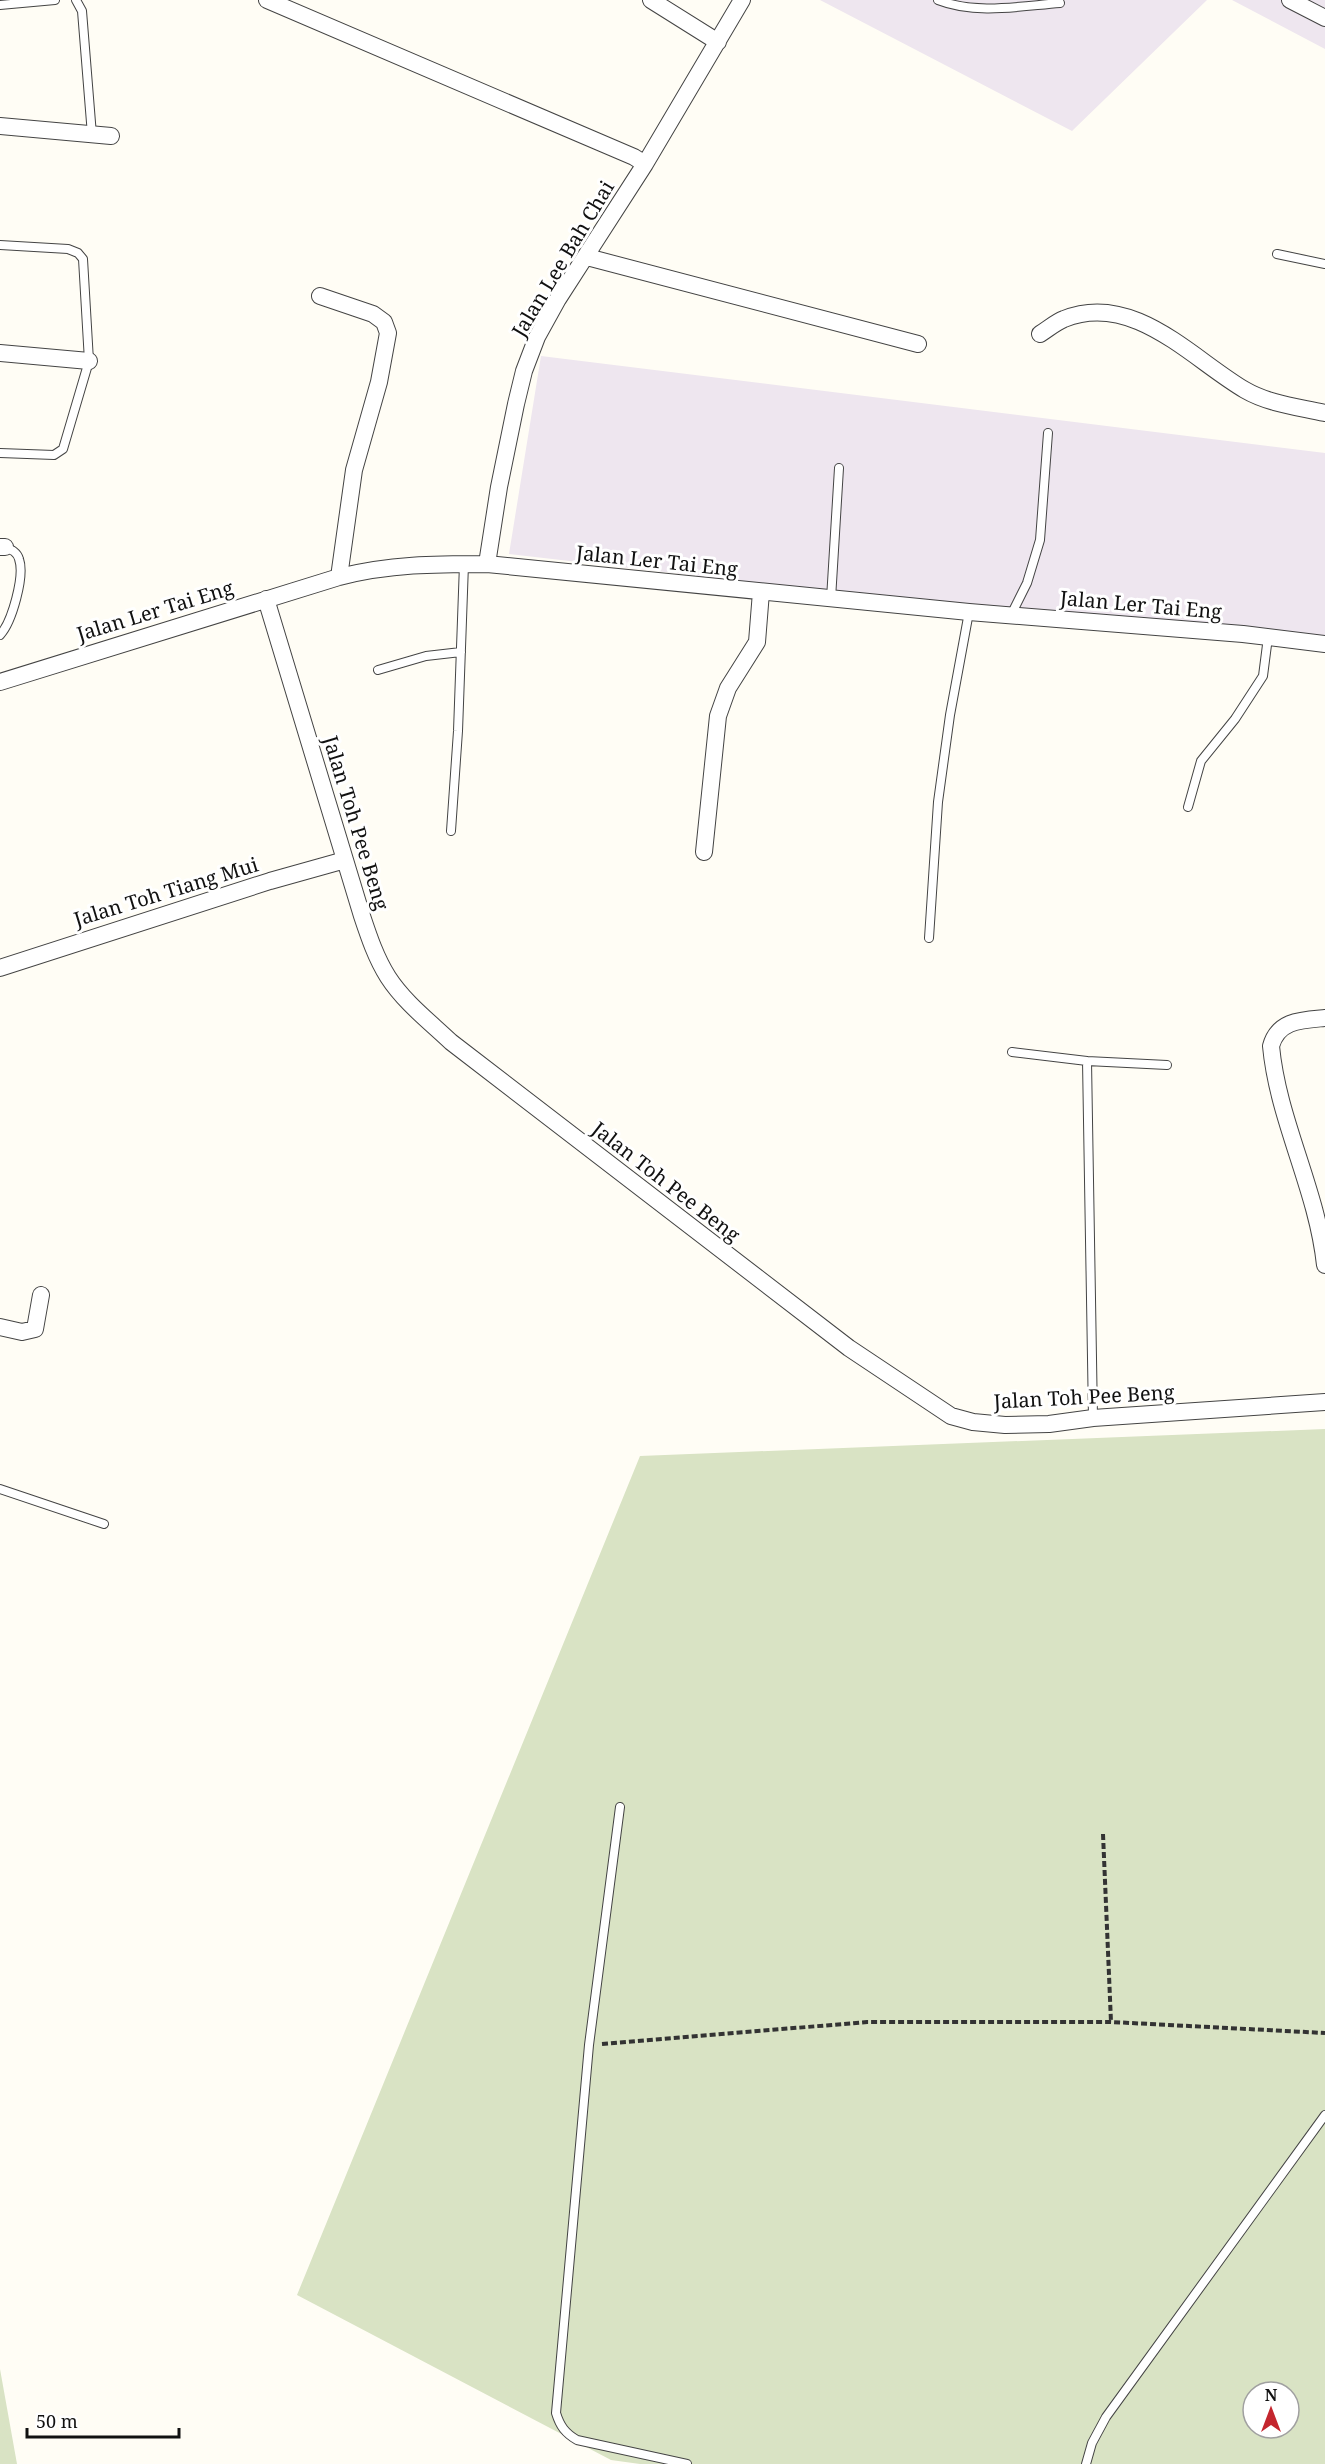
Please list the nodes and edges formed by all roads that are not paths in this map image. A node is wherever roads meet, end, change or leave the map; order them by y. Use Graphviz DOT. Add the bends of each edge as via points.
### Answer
graph roads {
  1 [pos="55,0"];
  2 [pos="76,0"];
  3 [pos="267,0"];
  4 [pos="651,0"];
  5 [pos="742,0"];
  6 [pos="938,0"];
  7 [pos="1290,0"];
  8 [pos="1060,3"];
  9 [pos="1308,4"];
  10 [pos="0,5"];
  11 [pos="1325,18"];
  12 [pos="718,42"];
  13 [pos="0,126"];
  14 [pos="92,135"];
  15 [pos="111,136"];
  16 [pos="633,158"];
  17 [pos="0,245"];
  18 [pos="1277,254"];
  19 [pos="587,257"];
  20 [pos="1325,264"];
  21 [pos="320,296"];
  22 [pos="1040,333"];
  23 [pos="918,344"];
  24 [pos="0,353"];
  25 [pos="89,361"];
  26 [pos="1325,413"];
  27 [pos="1048,434"];
  28 [pos="0,453"];
  29 [pos="839,468"];
  30 [pos="3,547"];
  31 [pos="464,564"];
  32 [pos="487,564"];
  33 [pos="339,577"];
  34 [pos="761,592"];
  35 [pos="266,599"];
  36 [pos="831,599"];
  37 [pos="969,612"];
  38 [pos="1011,615"];
  39 [pos="0,634"];
  40 [pos="1268,637"];
  41 [pos="1325,644"];
  42 [pos="461,652"];
  43 [pos="378,670"];
  44 [pos="0,682"];
  45 [pos="1188,807"];
  46 [pos="452,831"];
  47 [pos="704,852"];
  48 [pos="345,860"];
  49 [pos="929,938"];
  50 [pos="0,968"];
  51 [pos="1325,1018"];
  52 [pos="1012,1052"];
  53 [pos="1088,1061"];
  54 [pos="1167,1065"];
  55 [pos="1325,1265"];
  56 [pos="41,1295"];
  57 [pos="0,1327"];
  58 [pos="1325,1402"];
  59 [pos="1093,1418"];
  60 [pos="0,1489"];
  61 [pos="104,1524"];
  62 [pos="620,1807"];
  63 [pos="1325,2115"];
  64 [pos="687,2464"];
  65 [pos="1086,2464"];
  1 -- 10 [label="lane"];
  2 -- 14 [label="lane" via="82,11"];
  3 -- 16 [label="street"];
  4 -- 12 [label="street"];
  5 -- 12 [label="street, Jalan Lee Bah Chai"];
  6 -- 8 [label="lane" via="971,8"];
  7 -- 9 [label="street"];
  9 -- 11 [label="street"];
  12 -- 16 [label="street, Jalan Lee Bah Chai"];
  13 -- 14 [label="street"];
  14 -- 15 [label="street"];
  16 -- 19 [label="street, Jalan Lee Bah Chai"];
  17 -- 25 [label="lane" via="68,249 83,259"];
  18 -- 20 [label="lane"];
  19 -- 23 [label="street"];
  19 -- 32 [label="street, Jalan Lee Bah Chai" via="558,299 524,371"];
  21 -- 33 [label="street" via="373,314 384,322 388,333 379,382 354,470"];
  22 -- 26 [label="street" via="1064,319 1084,314 1119,314 1158,331 1264,399"];
  24 -- 25 [label="street"];
  25 -- 28 [label="lane" via="63,449 54,455"];
  27 -- 38 [label="lane" via="1040,540 1027,583"];
  29 -- 36 [label="lane"];
  30 -- 39 [label="lane" via="18,556 20,564 14,609"];
  31 -- 32 [label="street, Jalan Ler Tai Eng"];
  31 -- 33 [label="street, Jalan Ler Tai Eng" via="389,566"];
  31 -- 42 [label="lane"];
  32 -- 34 [label="street, Jalan Ler Tai Eng"];
  33 -- 35 [label="street, Jalan Ler Tai Eng"];
  34 -- 36 [label="street, Jalan Ler Tai Eng"];
  34 -- 47 [label="street" via="757,642 729,688 718,716"];
  35 -- 44 [label="street, Jalan Ler Tai Eng"];
  35 -- 48 [label="street, Jalan Toh Pee Beng"];
  36 -- 37 [label="street, Jalan Ler Tai Eng"];
  37 -- 38 [label="street, Jalan Ler Tai Eng"];
  37 -- 49 [label="lane" via="938,802"];
  38 -- 40 [label="street, Jalan Ler Tai Eng"];
  40 -- 41 [label="street, Jalan Ler Tai Eng"];
  40 -- 45 [label="lane" via="1263,676 1201,761"];
  42 -- 43 [label="lane" via="426,656"];
  42 -- 46 [label="lane"];
  48 -- 50 [label="street, Jalan Toh Tiang Mui"];
  48 -- 59 [label="street, Jalan Toh Pee Beng" via="375,953 390,979 414,1007 451,1042 849,1348 951,1416 1005,1425"];
  51 -- 55 [label="street" via="1289,1023 1274,1036 1271,1046 1284,1112 1309,1188"];
  52 -- 53 [label="lane"];
  53 -- 54 [label="lane"];
  53 -- 59 [label="lane"];
  56 -- 57 [label="street" via="35,1329 22,1332"];
  58 -- 59 [label="street, Jalan Toh Pee Beng"];
  60 -- 61 [label="lane"];
  62 -- 64 [label="lane" via="589,2045 556,2412 559,2423 577,2440"];
  63 -- 65 [label="lane" via="1106,2416"];
}
